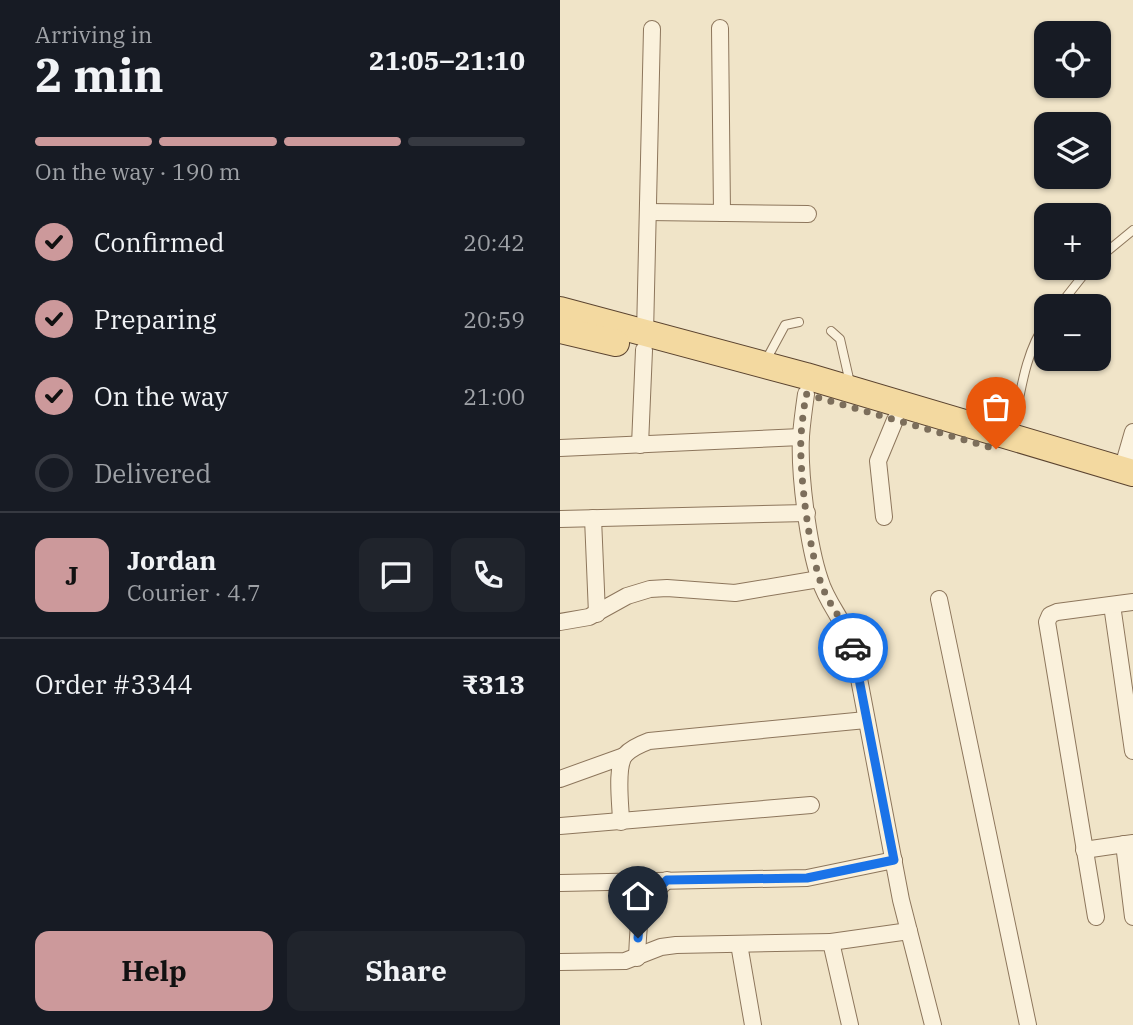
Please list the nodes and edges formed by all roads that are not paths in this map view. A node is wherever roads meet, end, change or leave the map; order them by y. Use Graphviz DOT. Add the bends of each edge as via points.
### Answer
graph roads {
  1 [pos="720,28"];
  2 [pos="652,29"];
  3 [pos="648,212"];
  4 [pos="722,213"];
  5 [pos="808,214"];
  6 [pos="1133,230"];
  7 [pos="1111,248"];
  8 [pos="1080,280"];
  9 [pos="1069,294"];
  10 [pos="560,310"];
  11 [pos="799,322"];
  12 [pos="560,330"];
  13 [pos="831,331"];
  14 [pos="645,342"];
  15 [pos="1034,348"];
  16 [pos="763,365"];
  17 [pos="851,389"];
  18 [pos="806,394"];
  19 [pos="895,420"];
  20 [pos="1133,432"];
  21 [pos="801,436"];
  22 [pos="640,445"];
  23 [pos="1019,445"];
  24 [pos="560,448"];
  25 [pos="1118,476"];
  26 [pos="807,513"];
  27 [pos="884,517"];
  28 [pos="593,518"];
  29 [pos="560,519"];
  30 [pos="821,584"];
  31 [pos="939,599"];
  32 [pos="1133,602"];
  33 [pos="1112,605"];
  34 [pos="597,614"];
  35 [pos="560,622"];
  36 [pos="866,720"];
  37 [pos="1133,751"];
  38 [pos="624,756"];
  39 [pos="560,779"];
  40 [pos="811,805"];
  41 [pos="621,822"];
  42 [pos="560,826"];
  43 [pos="1129,843"];
  44 [pos="1084,850"];
  45 [pos="894,860"];
  46 [pos="667,880"];
  47 [pos="560,883"];
  48 [pos="1096,917"];
  49 [pos="1133,917"];
  50 [pos="909,932"];
  51 [pos="831,942"];
  52 [pos="739,944"];
  53 [pos="637,958"];
  54 [pos="560,962"];
  55 [pos="753,1025"];
  56 [pos="850,1025"];
  57 [pos="933,1025"];
  58 [pos="1028,1025"];
  1 -- 4 [label="street"];
  2 -- 3 [label="street"];
  3 -- 4 [label="street"];
  3 -- 14 [label="street"];
  4 -- 5 [label="street"];
  6 -- 7 [label="lane"];
  8 -- 9 [label="lane"];
  10 -- 14 [label="main road"];
  11 -- 16 [label="lane" via="785,325"];
  12 -- 14 [label="main road"];
  13 -- 17 [label="lane" via="840,339"];
  14 -- 16 [label="main road"];
  14 -- 18 [label="main road"];
  14 -- 22 [label="street"];
  15 -- 23 [label="lane"];
  16 -- 17 [label="main road"];
  17 -- 23 [label="main road"];
  18 -- 19 [label="main road"];
  18 -- 21 [label="street"];
  19 -- 23 [label="main road"];
  19 -- 27 [label="street" via="878,461"];
  20 -- 25 [label="street"];
  21 -- 22 [label="street"];
  21 -- 26 [label="street"];
  22 -- 24 [label="street"];
  23 -- 25 [label="main road"];
  26 -- 28 [label="street"];
  26 -- 30 [label="street"];
  28 -- 29 [label="street"];
  28 -- 34 [label="street"];
  30 -- 34 [label="street" via="735,593 650,589"];
  30 -- 36 [label="street" via="853,647"];
  31 -- 58 [label="street"];
  32 -- 33 [label="street"];
  33 -- 37 [label="street"];
  33 -- 44 [label="street" via="1058,612 1047,622"];
  34 -- 35 [label="street"];
  36 -- 38 [label="street" via="649,741"];
  36 -- 45 [label="street"];
  38 -- 39 [label="street"];
  38 -- 41 [label="street"];
  40 -- 41 [label="street"];
  41 -- 42 [label="street"];
  43 -- 44 [label="street"];
  43 -- 49 [label="street"];
  44 -- 48 [label="street"];
  45 -- 46 [label="street" via="807,878"];
  45 -- 50 [label="street"];
  46 -- 47 [label="street"];
  46 -- 53 [label="street" via="644,905"];
  50 -- 51 [label="street"];
  50 -- 57 [label="street"];
  51 -- 52 [label="street"];
  51 -- 56 [label="street"];
  52 -- 53 [label="street" via="662,947"];
  52 -- 55 [label="street"];
  53 -- 54 [label="street"];
}
